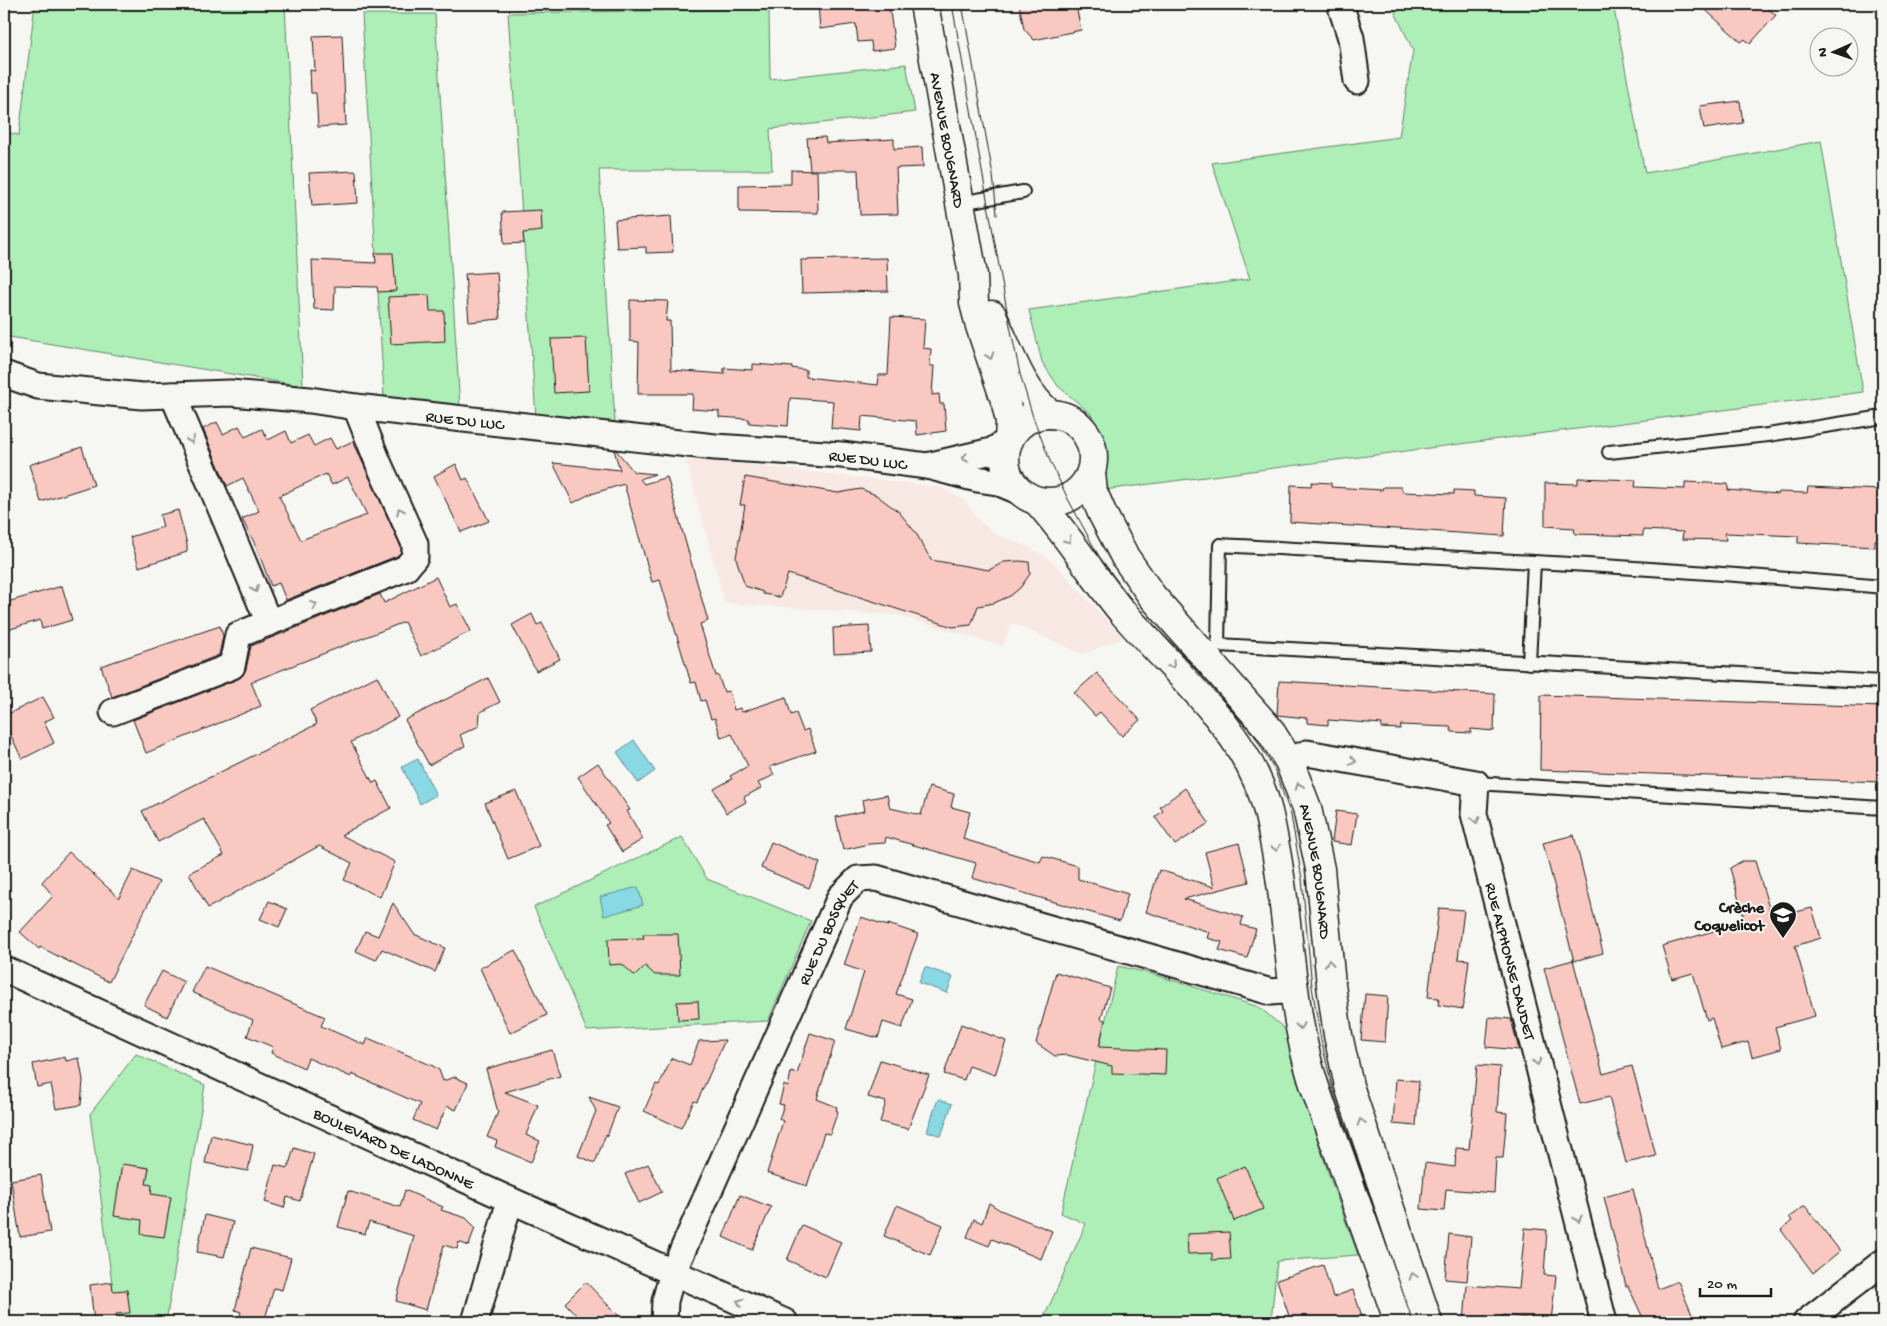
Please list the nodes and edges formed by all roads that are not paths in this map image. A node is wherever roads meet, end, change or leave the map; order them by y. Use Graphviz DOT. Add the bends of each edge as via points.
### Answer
graph roads {
  1 [pos="924,4"];
  2 [pos="1340,4"];
  3 [pos="1356,81"];
  4 [pos="1023,192"];
  5 [pos="960,202"];
  6 [pos="973,275"];
  7 [pos="4,374"];
  8 [pos="173,395"];
  9 [pos="356,407"];
  10 [pos="1050,414"];
  11 [pos="1883,417"];
  12 [pos="1009,440"];
  13 [pos="1609,452"];
  14 [pos="928,466"];
  15 [pos="1091,473"];
  16 [pos="1030,497"];
  17 [pos="1534,562"];
  18 [pos="1883,587"];
  19 [pos="269,623"];
  20 [pos="1212,651"];
  21 [pos="1529,663"];
  22 [pos="1883,682"];
  23 [pos="113,712"];
  24 [pos="1289,761"];
  25 [pos="1476,782"];
  26 [pos="1883,808"];
  27 [pos="4,969"];
  28 [pos="1294,990"];
  29 [pos="510,1200"];
  30 [pos="1883,1262"];
  31 [pos="673,1272"];
  32 [pos="1883,1282"];
  33 [pos="475,1322"];
  34 [pos="664,1322"];
  35 [pos="785,1322"];
  36 [pos="1399,1322"];
  37 [pos="1428,1322"];
  38 [pos="1604,1322"];
  39 [pos="1806,1322"];
  40 [pos="1833,1322"];
  1 -- 5 [label="main road, AVENUE BOUGNARD"];
  2 -- 3 [label="street" via="1352,38"];
  4 -- 5 [label="lane"];
  5 -- 6 [label="main road, AVENUE BOUGNARD"];
  6 -- 10 [label="main road, AVENUE BOUGNARD" via="1028,390"];
  6 -- 12 [label="main road, AVENUE BOUGNARD, one-way" via="974,303 1010,421"];
  7 -- 8 [label="street, RUE DU LUC" via="38,386 142,396"];
  8 -- 9 [label="street, RUE DU LUC" via="230,393"];
  8 -- 19 [label="street, one-way"];
  9 -- 14 [label="street, RUE DU LUC" via="715,447 842,455"];
  19 -- 9 [label="street, one-way" via="406,568 415,557 415,544"];
  10 -- 12 [label="main road" via="1023,422"];
  10 -- 15 [label="main road, AVENUE BOUGNARD" via="1065,417 1087,435 1094,460"];
  11 -- 13 [label="lane" via="1768,435"];
  12 -- 14 [label="street, RUE DU LUC, one-way" via="992,451"];
  12 -- 16 [label="main road, AVENUE BOUGNARD" via="1006,468 1011,481"];
  14 -- 16 [label="street, RUE DU LUC" via="997,482"];
  15 -- 16 [label="main road" via="1086,484 1068,499 1054,503"];
  15 -- 20 [label="main road, AVENUE BOUGNARD" via="1093,492 1125,558 1152,596"];
  16 -- 28 [label="main road, AVENUE BOUGNARD, one-way" via="1050,514 1125,615 1185,678 1238,743 1258,780 1270,816 1282,878"];
  17 -- 18 [label="lane"];
  17 -- 20 [label="lane" via="1220,545"];
  17 -- 21 [label="lane"];
  19 -- 23 [label="street" via="238,635 232,666"];
  20 -- 21 [label="lane"];
  20 -- 24 [label="main road, AVENUE BOUGNARD"];
  21 -- 22 [label="lane"];
  24 -- 25 [label="street, one-way" via="1307,753"];
  37 -- 24 [label="main road, AVENUE BOUGNARD, one-way" via="1349,1086 1335,1018 1320,869 1307,808"];
  25 -- 26 [label="lane"];
  25 -- 38 [label="street, RUE ALPHONSE DAUDET, one-way" via="1474,814"];
  27 -- 29 [label="street, BOULEVARD DE LADONNE"];
  28 -- 31 [label="street, RUE DU BOSQUET" via="1271,992 876,878 858,879 840,897"];
  28 -- 36 [label="main road, AVENUE BOUGNARD, one-way" via="1304,1048 1318,1095"];
  29 -- 31 [label="street, BOULEVARD DE LADONNE"];
  29 -- 33 [label="street"];
  30 -- 39 [label="street"];
  31 -- 34 [label="street, RUE DU BOSQUET" via="664,1301"];
  35 -- 31 [label="street, BOULEVARD DE LADONNE, one-way"];
  32 -- 40 [label="street"];
}
